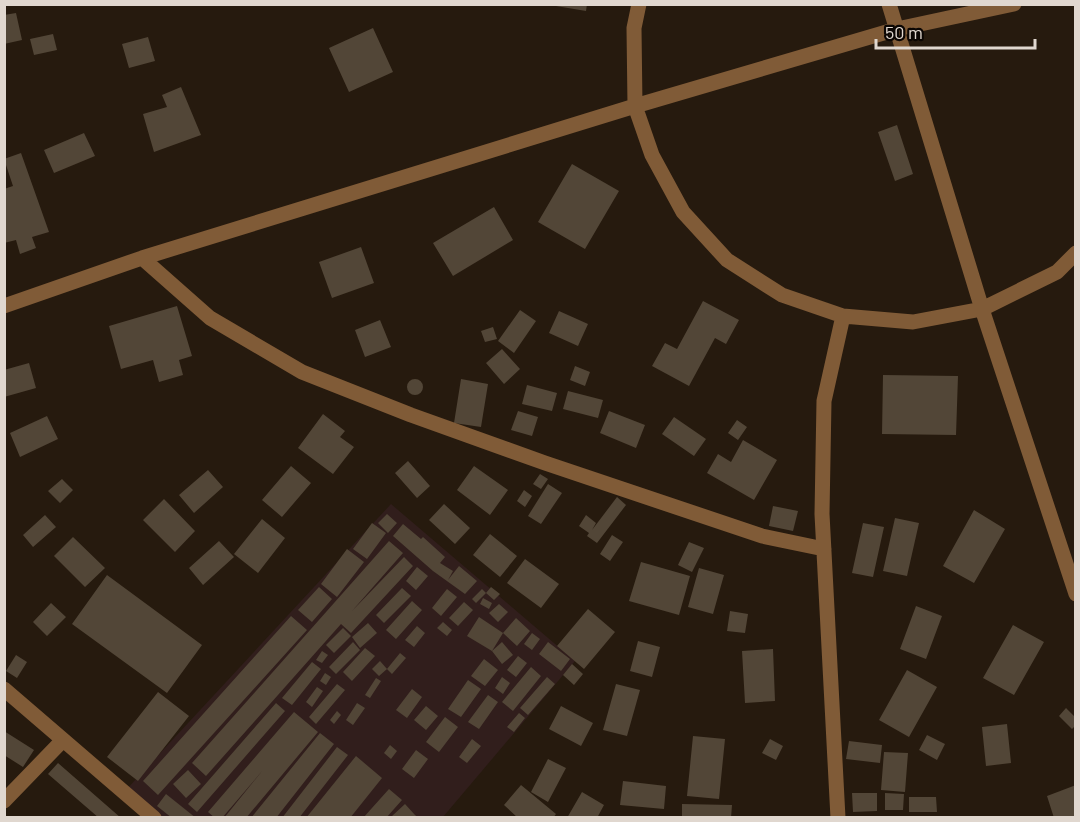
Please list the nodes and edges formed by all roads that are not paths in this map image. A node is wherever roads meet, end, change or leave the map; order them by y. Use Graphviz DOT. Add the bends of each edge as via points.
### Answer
graph roads {
  1 [pos="639,4"];
  2 [pos="889,4"];
  3 [pos="1014,4"];
  4 [pos="897,29"];
  5 [pos="634,106"];
  6 [pos="1076,253"];
  7 [pos="142,258"];
  8 [pos="4,306"];
  9 [pos="982,309"];
  10 [pos="843,316"];
  11 [pos="824,549"];
  12 [pos="1076,594"];
  13 [pos="4,689"];
  14 [pos="63,740"];
  15 [pos="4,801"];
  16 [pos="154,818"];
  17 [pos="838,818"];
  1 -- 5 [label="street" via="634,28"];
  2 -- 4 [label="street"];
  3 -- 4 [label="street"];
  4 -- 5 [label="street"];
  4 -- 9 [label="street"];
  5 -- 7 [label="street"];
  5 -- 10 [label="street" via="652,155 683,212 728,260 782,295"];
  6 -- 9 [label="street" via="1056,272"];
  7 -- 8 [label="street"];
  7 -- 11 [label="street" via="210,318 302,372 545,463 762,536"];
  9 -- 10 [label="street" via="913,322"];
  9 -- 12 [label="street"];
  10 -- 11 [label="street" via="824,401"];
  11 -- 17 [label="street"];
  13 -- 14 [label="street"];
  14 -- 15 [label="street"];
  14 -- 16 [label="street"];
}
